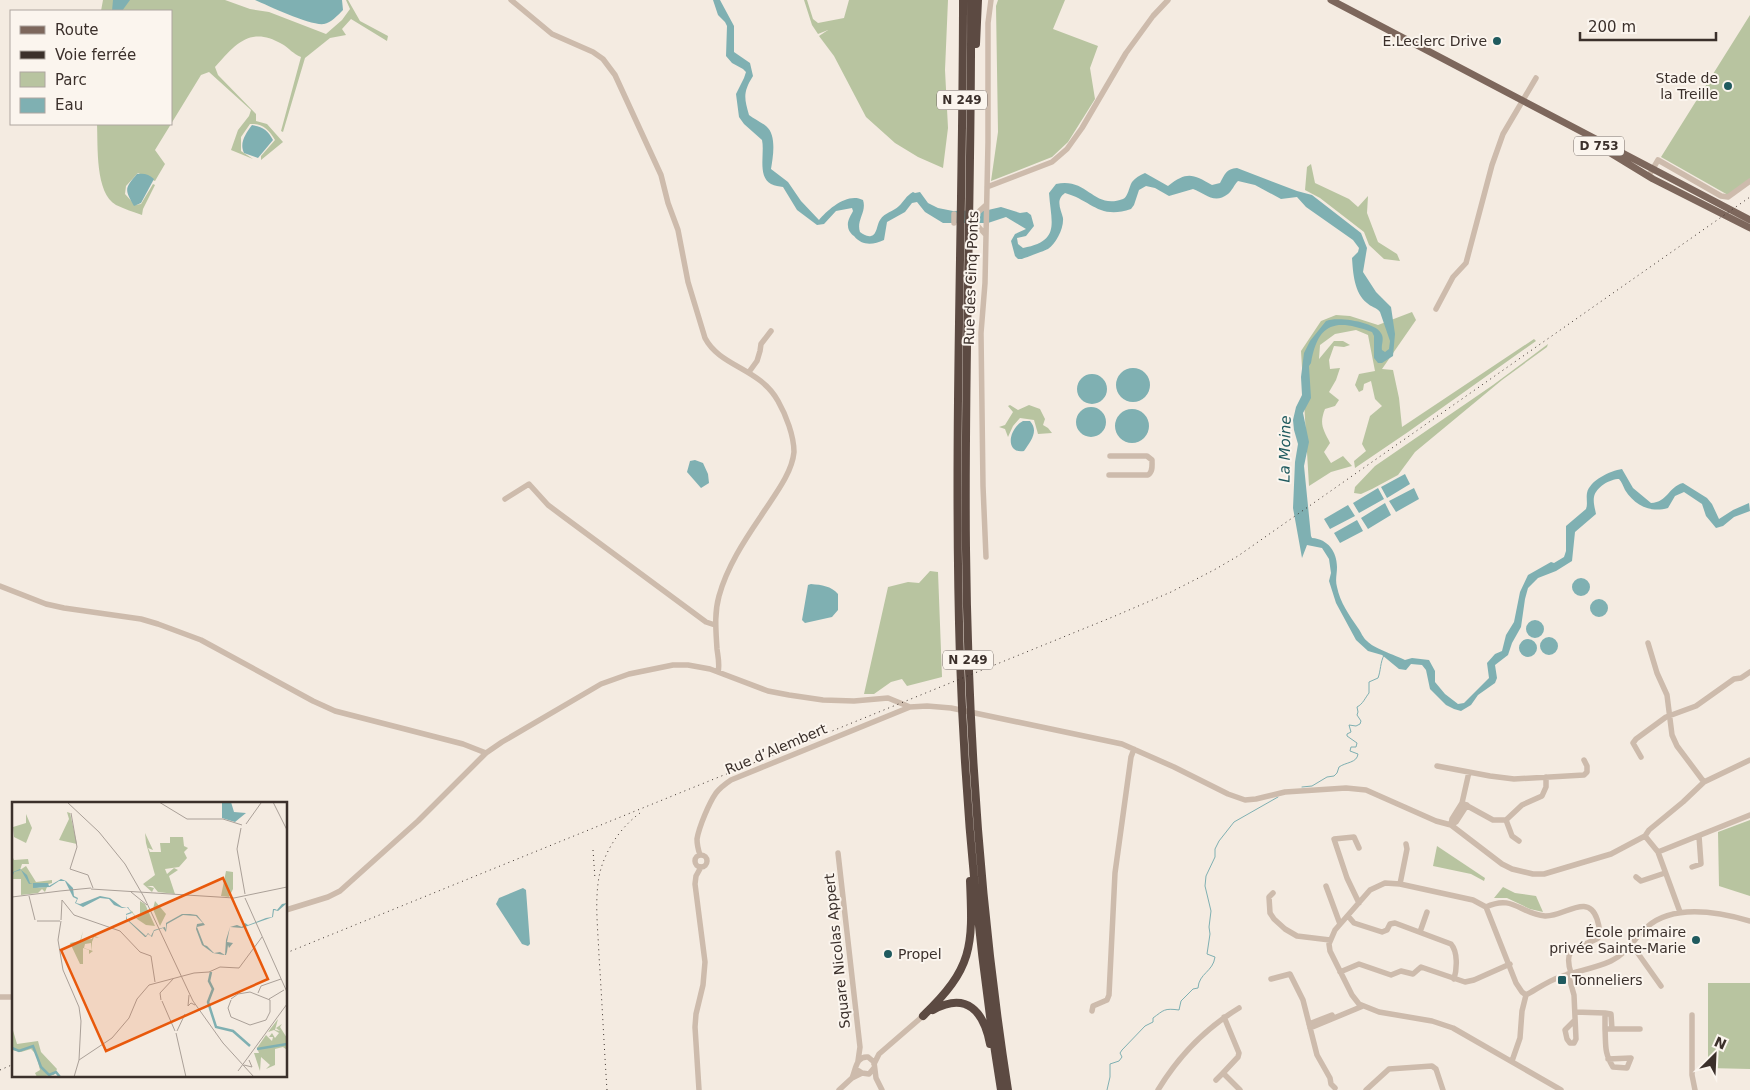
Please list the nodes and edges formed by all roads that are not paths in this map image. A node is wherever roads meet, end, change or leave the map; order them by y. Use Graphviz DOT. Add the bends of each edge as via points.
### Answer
graph roads {
  1 [pos="511,0"];
  2 [pos="959,0"];
  3 [pos="963,0"];
  4 [pos="971,0"];
  5 [pos="978,0"];
  6 [pos="991,0"];
  7 [pos="1168,0"];
  8 [pos="1331,0"];
  9 [pos="963,31"];
  10 [pos="971,62"];
  11 [pos="1536,78"];
  12 [pos="1523,101"];
  13 [pos="1545,113"];
  14 [pos="1652,169"];
  15 [pos="1653,179"];
  16 [pos="1750,182"];
  17 [pos="987,187"];
  18 [pos="986,202"];
  19 [pos="965,208"];
  20 [pos="954,214"];
  21 [pos="1740,219"];
  22 [pos="1750,220"];
  23 [pos="965,225"];
  24 [pos="1750,228"];
  25 [pos="985,236"];
  26 [pos="1436,309"];
  27 [pos="771,331"];
  28 [pos="749,372"];
  29 [pos="1110,456"];
  30 [pos="1110,475"];
  31 [pos="506,499"];
  32 [pos="986,557"];
  33 [pos="0,586"];
  34 [pos="715,625"];
  35 [pos="1648,643"];
  36 [pos="718,672"];
  37 [pos="1750,672"];
  38 [pos="910,707"];
  39 [pos="1670,716"];
  40 [pos="1134,749"];
  41 [pos="486,753"];
  42 [pos="1641,757"];
  43 [pos="1584,760"];
  44 [pos="1750,760"];
  45 [pos="1437,766"];
  46 [pos="1469,772"];
  47 [pos="1546,777"];
  48 [pos="1704,782"];
  49 [pos="1464,804"];
  50 [pos="1750,815"];
  51 [pos="1506,820"];
  52 [pos="1451,825"];
  53 [pos="1645,836"];
  54 [pos="1699,836"];
  55 [pos="1519,841"];
  56 [pos="1406,844"];
  57 [pos="1360,848"];
  58 [pos="972,849"];
  59 [pos="1658,852"];
  60 [pos="838,853"];
  61 [pos="700,855"];
  62 [pos="701,867"];
  63 [pos="1692,867"];
  64 [pos="1666,873"];
  65 [pos="1636,877"];
  66 [pos="1400,884"];
  67 [pos="1326,886"];
  68 [pos="1273,893"];
  69 [pos="1359,903"];
  70 [pos="1486,907"];
  71 [pos="288,909"];
  72 [pos="1427,912"];
  73 [pos="1680,912"];
  74 [pos="1348,916"];
  75 [pos="1750,921"];
  76 [pos="1340,924"];
  77 [pos="1420,932"];
  78 [pos="1330,940"];
  79 [pos="1632,945"];
  80 [pos="1510,964"];
  81 [pos="1340,972"];
  82 [pos="1569,974"];
  83 [pos="1271,979"];
  84 [pos="1454,980"];
  85 [pos="1660,986"];
  86 [pos="1526,995"];
  87 [pos="1361,1005"];
  88 [pos="1240,1008"];
  89 [pos="1092,1011"];
  90 [pos="1575,1012"];
  91 [pos="1692,1015"];
  92 [pos="923,1016"];
  93 [pos="1224,1017"];
  94 [pos="1575,1020"];
  95 [pos="1310,1026"];
  96 [pos="1609,1029"];
  97 [pos="1640,1029"];
  98 [pos="860,1047"];
  99 [pos="879,1054"];
  100 [pos="868,1057"];
  101 [pos="1608,1059"];
  102 [pos="1512,1061"];
  103 [pos="858,1064"];
  104 [pos="874,1066"];
  105 [pos="1223,1073"];
  106 [pos="865,1074"];
  107 [pos="852,1078"];
  108 [pos="876,1078"];
  109 [pos="1216,1080"];
  110 [pos="1000,1081"];
  111 [pos="1334,1088"];
  112 [pos="699,1090"];
  113 [pos="839,1090"];
  114 [pos="882,1090"];
  115 [pos="1001,1090"];
  116 [pos="1008,1090"];
  117 [pos="1158,1090"];
  118 [pos="1240,1090"];
  119 [pos="1366,1090"];
  120 [pos="1442,1090"];
  121 [pos="1561,1090"];
  122 [pos="1695,1090"];
  1 -- 28 [label="street" via="552,34 603,59 615,75 661,175 705,338 719,355"];
  2 -- 9 [label="highway, N 249"];
  3 -- 9 [label="highway, N 249"];
  4 -- 10 [label="highway, N 249"];
  5 -- 10 [label="highway, N 249" via="975,56"];
  6 -- 17 [label="street, Rue des Cinq Ponts" via="988,23"];
  7 -- 17 [label="street" via="1126,53 1067,149 1052,162"];
  8 -- 12 [label="main road, D 753"];
  9 -- 19 [label="highway, N 249"];
  10 -- 19 [label="highway, N 249"];
  11 -- 12 [label="street"];
  12 -- 13 [label="main road, D 753"];
  12 -- 26 [label="street" via="1503,134 1492,165 1466,262 1453,277"];
  13 -- 14 [label="main road, D 753"];
  13 -- 15 [label="main road, D 753"];
  14 -- 15 [label="street"];
  14 -- 16 [label="street" via="1658,160 1728,197"];
  14 -- 21 [label="main road, D 753"];
  15 -- 21 [label="main road, D 753" via="1714,210"];
  17 -- 18 [label="street, Rue des Cinq Ponts"];
  18 -- 23 [label="street"];
  18 -- 25 [label="street, Rue des Cinq Ponts"];
  19 -- 23 [label="highway, N 249"];
  20 -- 23 [label="street"];
  21 -- 22 [label="main road, D 753"];
  21 -- 24 [label="main road, D 753"];
  23 -- 25 [label="street"];
  23 -- 58 [label="highway, N 249" via="958,588"];
  23 -- 116 [label="highway, N 249" via="966,514 974,774 983,888"];
  25 -- 32 [label="street, Rue des Cinq Ponts" via="981,342"];
  27 -- 28 [label="street" via="761,344 757,361"];
  28 -- 34 [label="street" via="766,385 779,402 794,453 787,474 727,574 718,597"];
  29 -- 30 [label="street" via="1146,456 1152,460 1152,466 1148,475"];
  31 -- 34 [label="street" via="529,484 548,505"];
  33 -- 41 [label="street" via="46,604 158,624 201,640 335,710"];
  34 -- 36 [label="street"];
  35 -- 39 [label="street" via="1667,694"];
  36 -- 38 [label="street" via="768,691 789,695 823,700 888,698"];
  36 -- 41 [label="street" via="673,665 613,679"];
  37 -- 39 [label="street" via="1734,679 1696,706"];
  38 -- 40 [label="street" via="951,708"];
  38 -- 61 [label="street, Rue d’Alembert" via="723,785 716,792 699,833"];
  39 -- 42 [label="street" via="1633,743"];
  39 -- 48 [label="street" via="1677,746"];
  40 -- 52 [label="street" via="1245,800 1285,792 1358,789 1373,792"];
  40 -- 89 [label="street" via="1115,873 1109,995 1107,1000 1093,1006"];
  41 -- 71 [label="street" via="418,821 340,891"];
  43 -- 47 [label="street" via="1588,766 1584,775"];
  44 -- 48 [label="street"];
  45 -- 46 [label="street"];
  46 -- 47 [label="street" via="1514,779"];
  46 -- 49 [label="street"];
  47 -- 51 [label="street" via="1542,796 1522,805"];
  48 -- 53 [label="street"];
  49 -- 51 [label="street" via="1493,820"];
  49 -- 52 [label="street"];
  50 -- 54 [label="street"];
  51 -- 55 [label="street" via="1512,836"];
  52 -- 53 [label="street" via="1502,864 1533,874 1544,874 1601,858"];
  53 -- 59 [label="street"];
  54 -- 59 [label="street"];
  54 -- 63 [label="street" via="1700,864"];
  56 -- 66 [label="street"];
  57 -- 69 [label="street" via="1354,838 1334,839"];
  58 -- 92 [label="highway, N 249" via="969,857 972,925 968,953 960,974"];
  58 -- 110 [label="highway, N 249"];
  59 -- 64 [label="street"];
  60 -- 98 [label="street, Square Nicolas Appert"];
  61 -- 62 [label="street" via="695,861"];
  61 -- 62 [label="street" via="708,859"];
  62 -- 112 [label="street" via="695,884 705,962 704,985 695,1027"];
  64 -- 65 [label="street" via="1641,881"];
  64 -- 73 [label="street"];
  66 -- 69 [label="street" via="1378,885"];
  66 -- 70 [label="street" via="1473,900"];
  67 -- 76 [label="street"];
  68 -- 78 [label="street" via="1269,897 1270,913 1285,929 1297,936"];
  69 -- 74 [label="street"];
  70 -- 80 [label="street"];
  70 -- 82 [label="street" via="1508,902 1531,913 1552,916 1582,906 1593,910 1600,933 1598,938 1569,953"];
  72 -- 77 [label="street"];
  73 -- 75 [label="street" via="1720,914"];
  73 -- 79 [label="street" via="1648,925"];
  74 -- 76 [label="street"];
  74 -- 77 [label="street" via="1354,922 1382,932 1395,923"];
  76 -- 78 [label="street"];
  77 -- 84 [label="street" via="1454,947"];
  78 -- 81 [label="street" via="1330,951"];
  79 -- 82 [label="street" via="1610,962"];
  79 -- 85 [label="street"];
  80 -- 84 [label="street" via="1474,980"];
  80 -- 86 [label="street" via="1516,983"];
  81 -- 84 [label="street" via="1359,964 1391,975 1401,971 1413,974 1420,967"];
  81 -- 87 [label="street"];
  82 -- 86 [label="street"];
  82 -- 90 [label="street"];
  83 -- 95 [label="street" via="1290,974 1303,1000"];
  86 -- 102 [label="street" via="1520,1038"];
  87 -- 95 [label="street"];
  87 -- 102 [label="street" via="1453,1028"];
  88 -- 93 [label="street"];
  90 -- 94 [label="street"];
  90 -- 96 [label="street" via="1612,1014"];
  91 -- 122 [label="street"];
  92 -- 99 [label="street"];
  92 -- 110 [label="highway, N 249" via="942,1005 955,1003 978,1012 985,1024 996,1076"];
  93 -- 105 [label="street" via="1239,1052"];
  93 -- 117 [label="street" via="1198,1039 1170,1070"];
  95 -- 111 [label="street" via="1317,1055"];
  96 -- 97 [label="street"];
  96 -- 101 [label="street"];
  98 -- 100 [label="street, Square Nicolas Appert"];
  98 -- 103 [label="street, Square Nicolas Appert"];
  99 -- 100 [label="street"];
  99 -- 104 [label="street"];
  100 -- 103 [label="street" via="863,1057"];
  100 -- 104 [label="street"];
  102 -- 121 [label="street"];
  103 -- 106 [label="street"];
  103 -- 107 [label="street, Square Nicolas Appert"];
  104 -- 106 [label="street" via="871,1073"];
  104 -- 108 [label="street"];
  105 -- 109 [label="street"];
  105 -- 118 [label="street"];
  106 -- 107 [label="street"];
  106 -- 108 [label="street"];
  107 -- 113 [label="street"];
  108 -- 114 [label="street"];
  110 -- 115 [label="highway, N 249"];
  119 -- 120 [label="street" via="1389,1069 1432,1066 1436,1069"];
}
